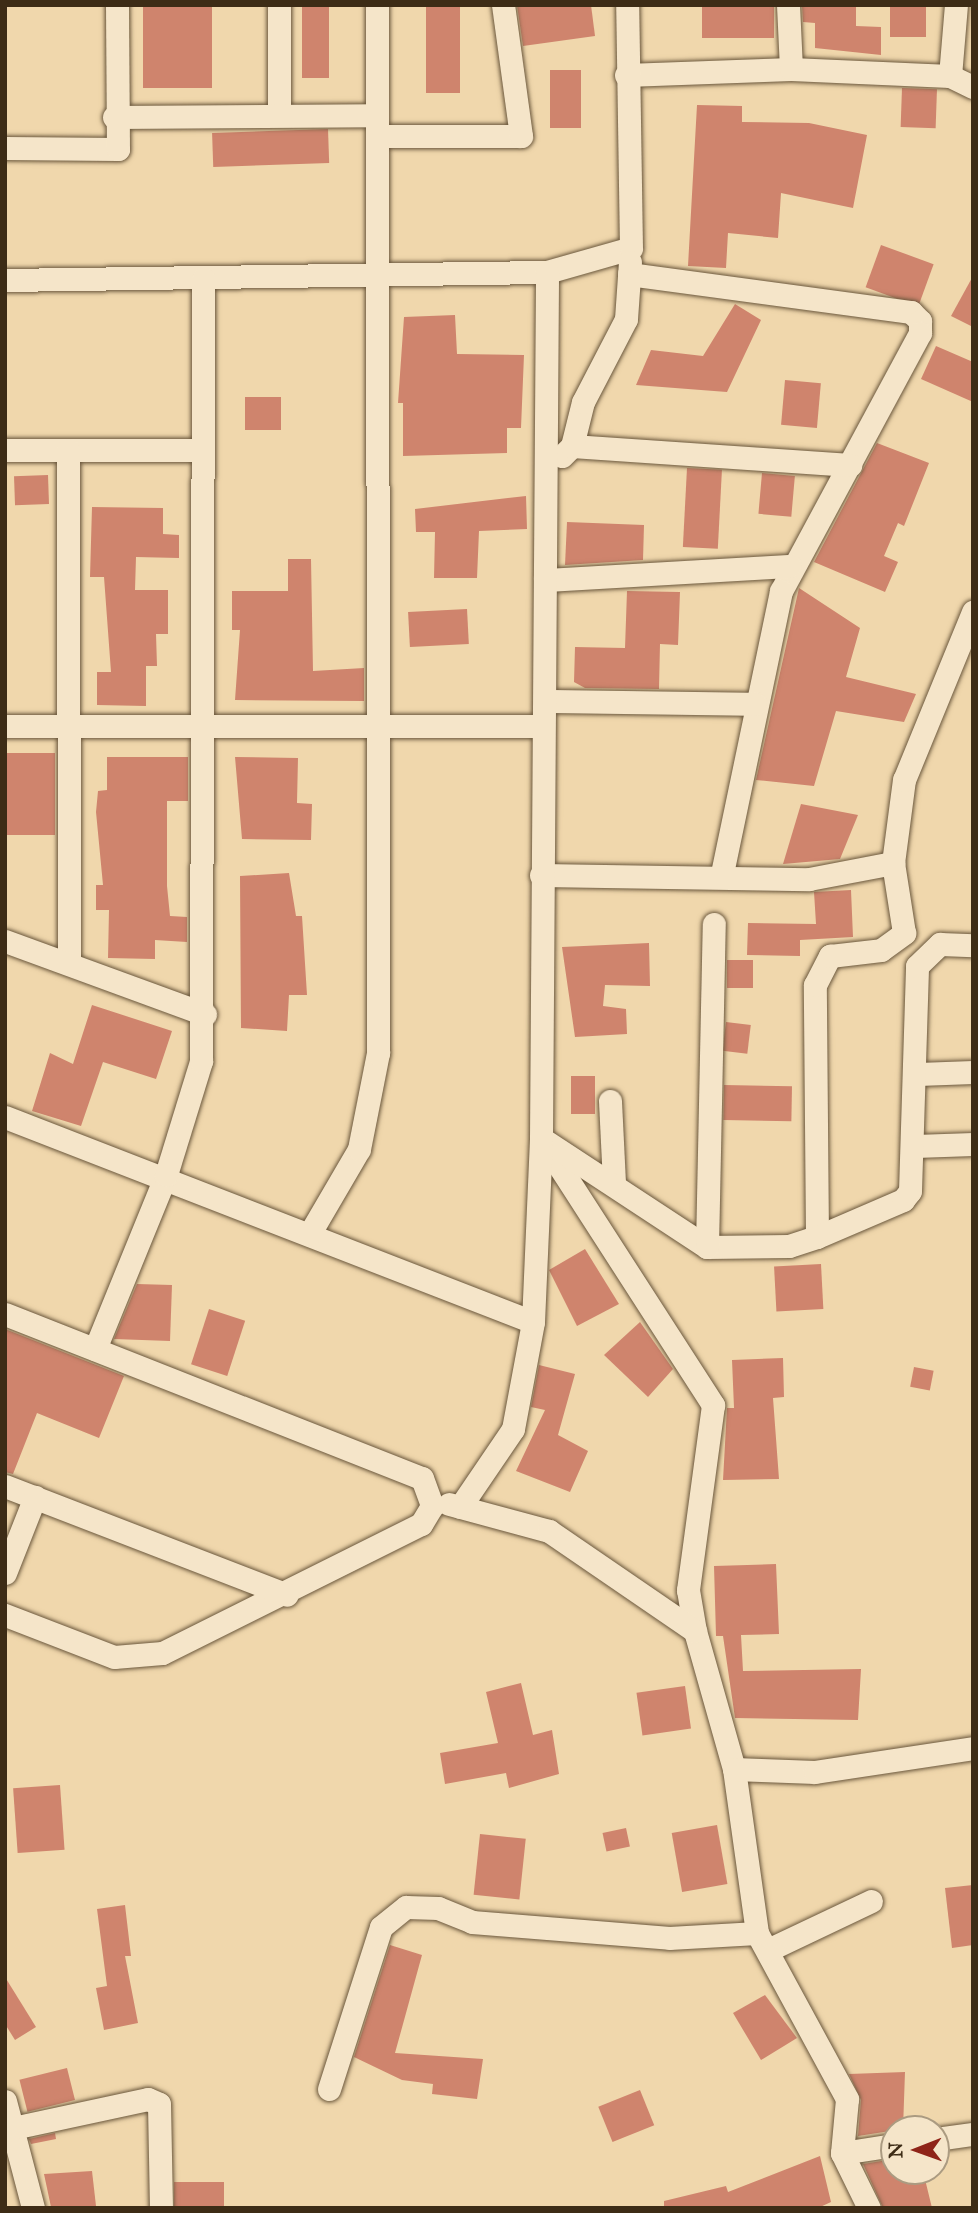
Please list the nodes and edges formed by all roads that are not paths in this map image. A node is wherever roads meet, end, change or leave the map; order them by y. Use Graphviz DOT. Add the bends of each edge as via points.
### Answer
graph roads {
  1 [pos="117,5"];
  2 [pos="279,5"];
  3 [pos="377,5"];
  4 [pos="503,5"];
  5 [pos="627,5"];
  6 [pos="788,5"];
  7 [pos="956,5"];
  8 [pos="791,69"];
  9 [pos="626,75"];
  10 [pos="950,76"];
  11 [pos="973,88"];
  12 [pos="279,111"];
  13 [pos="114,117"];
  14 [pos="377,125"];
  15 [pos="5,148"];
  16 [pos="631,248"];
  17 [pos="547,272"];
  18 [pos="629,274"];
  19 [pos="378,277"];
  20 [pos="203,279"];
  21 [pos="5,280"];
  22 [pos="572,446"];
  23 [pos="5,450"];
  24 [pos="68,450"];
  25 [pos="203,450"];
  26 [pos="850,465"];
  27 [pos="547,470"];
  28 [pos="790,566"];
  29 [pos="545,580"];
  30 [pos="973,612"];
  31 [pos="545,701"];
  32 [pos="755,704"];
  33 [pos="5,726"];
  34 [pos="68,726"];
  35 [pos="204,726"];
  36 [pos="541,726"];
  37 [pos="379,728"];
  38 [pos="893,863"];
  39 [pos="722,874"];
  40 [pos="541,875"];
  41 [pos="714,924"];
  42 [pos="5,941"];
  43 [pos="973,945"];
  44 [pos="69,962"];
  45 [pos="205,1014"];
  46 [pos="973,1072"];
  47 [pos="918,1074"];
  48 [pos="610,1101"];
  49 [pos="5,1117"];
  50 [pos="541,1139"];
  51 [pos="973,1144"];
  52 [pos="915,1146"];
  53 [pos="166,1175"];
  54 [pos="614,1184"];
  55 [pos="310,1233"];
  56 [pos="817,1237"];
  57 [pos="707,1247"];
  58 [pos="5,1314"];
  59 [pos="533,1322"];
  60 [pos="95,1349"];
  61 [pos="5,1486"];
  62 [pos="35,1497"];
  63 [pos="432,1499"];
  64 [pos="460,1507"];
  65 [pos="5,1573"];
  66 [pos="287,1595"];
  67 [pos="5,1615"];
  68 [pos="695,1631"];
  69 [pos="973,1748"];
  70 [pos="734,1769"];
  71 [pos="871,1901"];
  72 [pos="762,1942"];
  73 [pos="329,2089"];
  74 [pos="5,2101"];
  75 [pos="13,2127"];
  76 [pos="973,2134"];
  77 [pos="950,2137"];
  78 [pos="880,2147"];
  79 [pos="842,2153"];
  80 [pos="33,2208"];
  81 [pos="161,2208"];
  82 [pos="869,2208"];
  1 -- 13 [label="street"];
  2 -- 12 [label="street"];
  3 -- 14 [label="street"];
  4 -- 14 [label="street" via="521,136"];
  5 -- 9 [label="street"];
  6 -- 8 [label="street"];
  7 -- 10 [label="street"];
  8 -- 9 [label="street"];
  8 -- 10 [label="street"];
  9 -- 16 [label="street"];
  10 -- 11 [label="street"];
  12 -- 13 [label="street"];
  12 -- 14 [label="street"];
  13 -- 15 [label="street" via="117,149"];
  14 -- 19 [label="street"];
  16 -- 17 [label="street"];
  16 -- 18 [label="street"];
  17 -- 19 [label="street"];
  17 -- 27 [label="street"];
  18 -- 22 [label="street" via="626,319 583,402"];
  18 -- 26 [label="street" via="911,312 920,333"];
  19 -- 20 [label="street"];
  19 -- 37 [label="street"];
  20 -- 21 [label="street"];
  20 -- 25 [label="street"];
  22 -- 26 [label="street"];
  22 -- 27 [label="street"];
  23 -- 24 [label="street"];
  24 -- 25 [label="street"];
  24 -- 34 [label="street"];
  25 -- 35 [label="street"];
  26 -- 28 [label="street"];
  27 -- 29 [label="street"];
  28 -- 29 [label="street"];
  28 -- 32 [label="street"];
  29 -- 31 [label="street"];
  30 -- 38 [label="street" via="904,780"];
  31 -- 32 [label="street"];
  31 -- 36 [label="street"];
  32 -- 39 [label="street"];
  33 -- 34 [label="street"];
  34 -- 35 [label="street"];
  34 -- 44 [label="street"];
  35 -- 37 [label="street"];
  35 -- 45 [label="street"];
  36 -- 37 [label="street"];
  36 -- 40 [label="street"];
  37 -- 55 [label="street" via="378,1053 372,1103 353,1165"];
  38 -- 39 [label="street" via="809,879"];
  38 -- 56 [label="street" via="904,933 881,950 830,956 815,985"];
  39 -- 40 [label="street"];
  40 -- 50 [label="street"];
  41 -- 57 [label="street"];
  42 -- 44 [label="street"];
  43 -- 47 [label="street" via="940,944 917,966"];
  44 -- 45 [label="street"];
  45 -- 53 [label="street" via="200,1068"];
  46 -- 47 [label="street"];
  47 -- 52 [label="street"];
  48 -- 54 [label="street"];
  49 -- 53 [label="street"];
  50 -- 54 [label="street"];
  50 -- 59 [label="street"];
  50 -- 68 [label="street" via="713,1405 688,1590"];
  51 -- 52 [label="street"];
  52 -- 56 [label="street" via="903,1200"];
  53 -- 55 [label="street"];
  53 -- 60 [label="street"];
  54 -- 57 [label="street"];
  55 -- 59 [label="street"];
  56 -- 57 [label="street" via="789,1246"];
  58 -- 60 [label="street"];
  59 -- 64 [label="street" via="513,1429"];
  60 -- 63 [label="street" via="422,1478"];
  61 -- 62 [label="street"];
  62 -- 65 [label="street"];
  62 -- 66 [label="street"];
  63 -- 64 [label="street"];
  63 -- 66 [label="street" via="430,1517 421,1524"];
  64 -- 68 [label="street" via="549,1531"];
  66 -- 67 [label="street" via="177,1647 138,1658 114,1657"];
  68 -- 70 [label="street"];
  69 -- 70 [label="street" via="815,1772"];
  70 -- 72 [label="street"];
  71 -- 72 [label="street"];
  72 -- 73 [label="street" via="472,1922 438,1908 406,1907 381,1927"];
  72 -- 79 [label="street" via="847,2099"];
  74 -- 75 [label="street"];
  75 -- 80 [label="street"];
  75 -- 81 [label="street" via="148,2099 159,2104"];
  76 -- 77 [label="street"];
  78 -- 79 [label="street"];
  79 -- 82 [label="street"];
}
